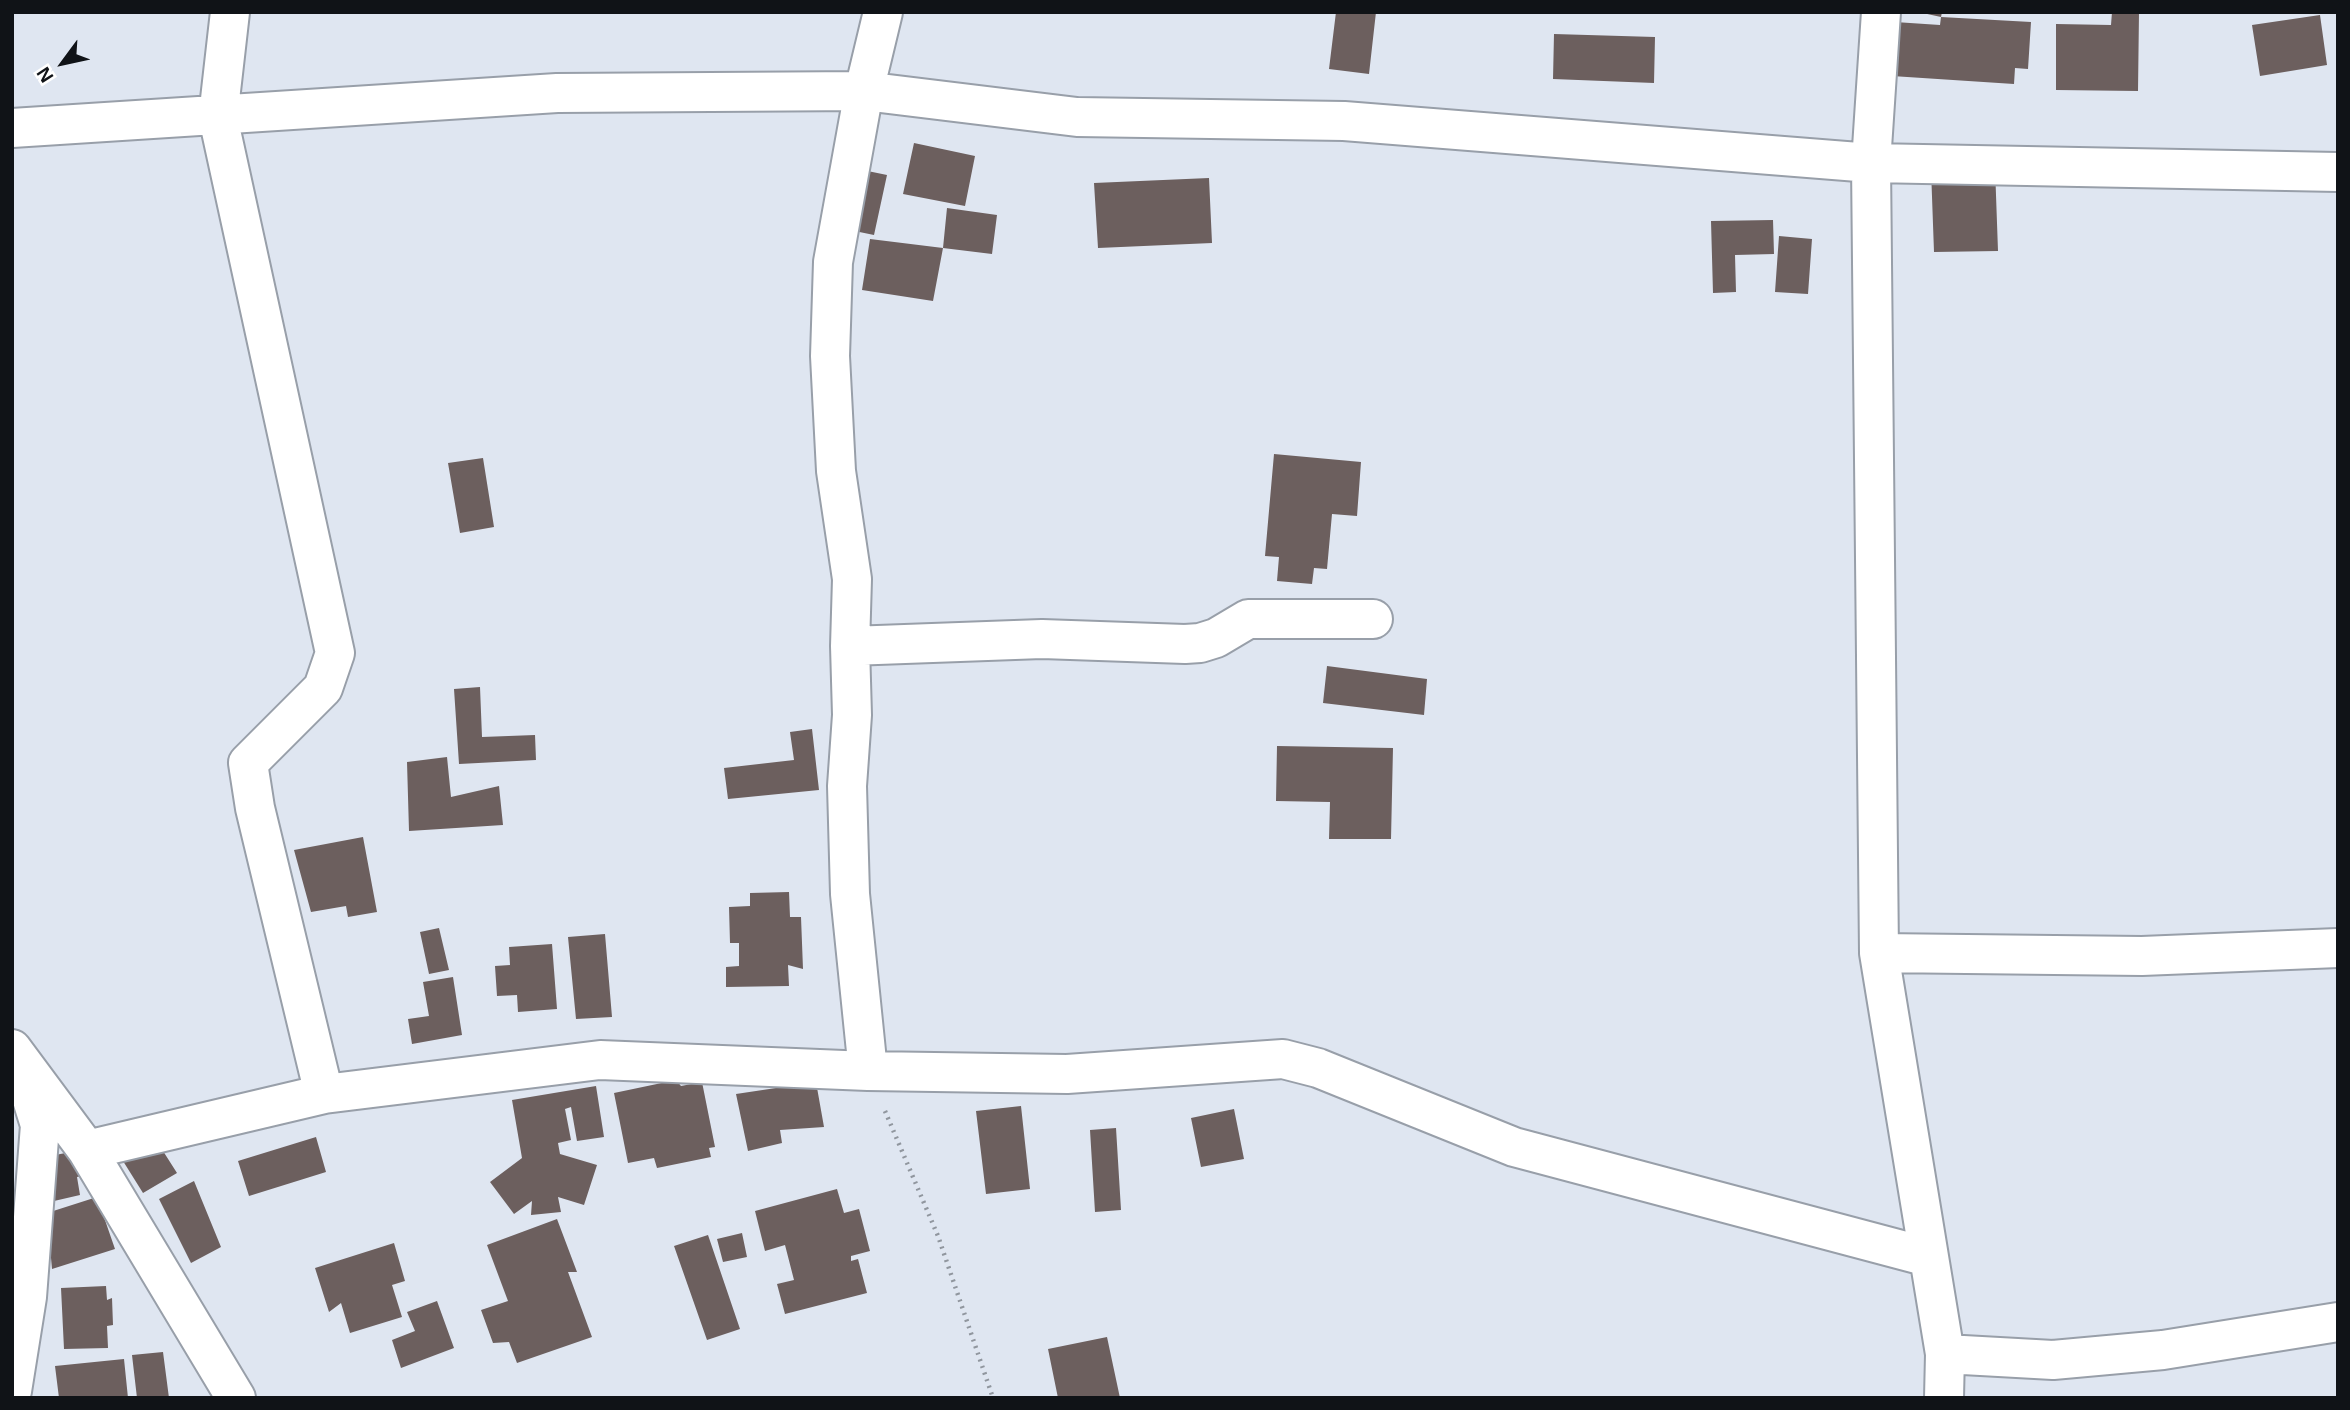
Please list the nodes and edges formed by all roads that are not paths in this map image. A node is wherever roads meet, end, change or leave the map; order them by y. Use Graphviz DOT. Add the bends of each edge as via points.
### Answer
graph roads {
  1 [pos="230,12"];
  2 [pos="883,12"];
  3 [pos="1881,12"];
  4 [pos="864,90"];
  5 [pos="218,117"];
  6 [pos="12,128"];
  7 [pos="1871,163"];
  8 [pos="2338,172"];
  9 [pos="1373,619"];
  10 [pos="850,646"];
  11 [pos="2338,948"];
  12 [pos="1879,953"];
  13 [pos="16,1053"];
  14 [pos="868,1071"];
  15 [pos="324,1094"];
  16 [pos="87,1150"];
  17 [pos="1928,1257"];
  18 [pos="2338,1322"];
  19 [pos="1944,1354"];
  20 [pos="12,1391"];
  21 [pos="236,1398"];
  22 [pos="1944,1398"];
  1 -- 5 [label="street"];
  2 -- 4 [label="street"];
  3 -- 7 [label="street"];
  4 -- 5 [label="street" via="557,93"];
  4 -- 7 [label="street" via="1077,117 1344,121"];
  4 -- 10 [label="street" via="833,262 830,356 836,471 852,579"];
  5 -- 6 [label="street"];
  5 -- 15 [label="street" via="335,653 323,688 248,763"];
  7 -- 8 [label="street"];
  7 -- 12 [label="street"];
  9 -- 10 [label="street" via="1248,619 1216,638 1185,644 1042,639"];
  10 -- 14 [label="street" via="850,894"];
  11 -- 12 [label="street" via="2142,956"];
  12 -- 17 [label="street"];
  13 -- 16 [label="street"];
  13 -- 20 [label="street" via="40,1125 27,1297"];
  14 -- 15 [label="street" via="600,1060"];
  14 -- 17 [label="street" via="1067,1074 1283,1059 1318,1068 1514,1147"];
  15 -- 16 [label="street"];
  16 -- 21 [label="street"];
  17 -- 19 [label="street"];
  18 -- 19 [label="street" via="2163,1350 2053,1360"];
  19 -- 22 [label="street"];
}
